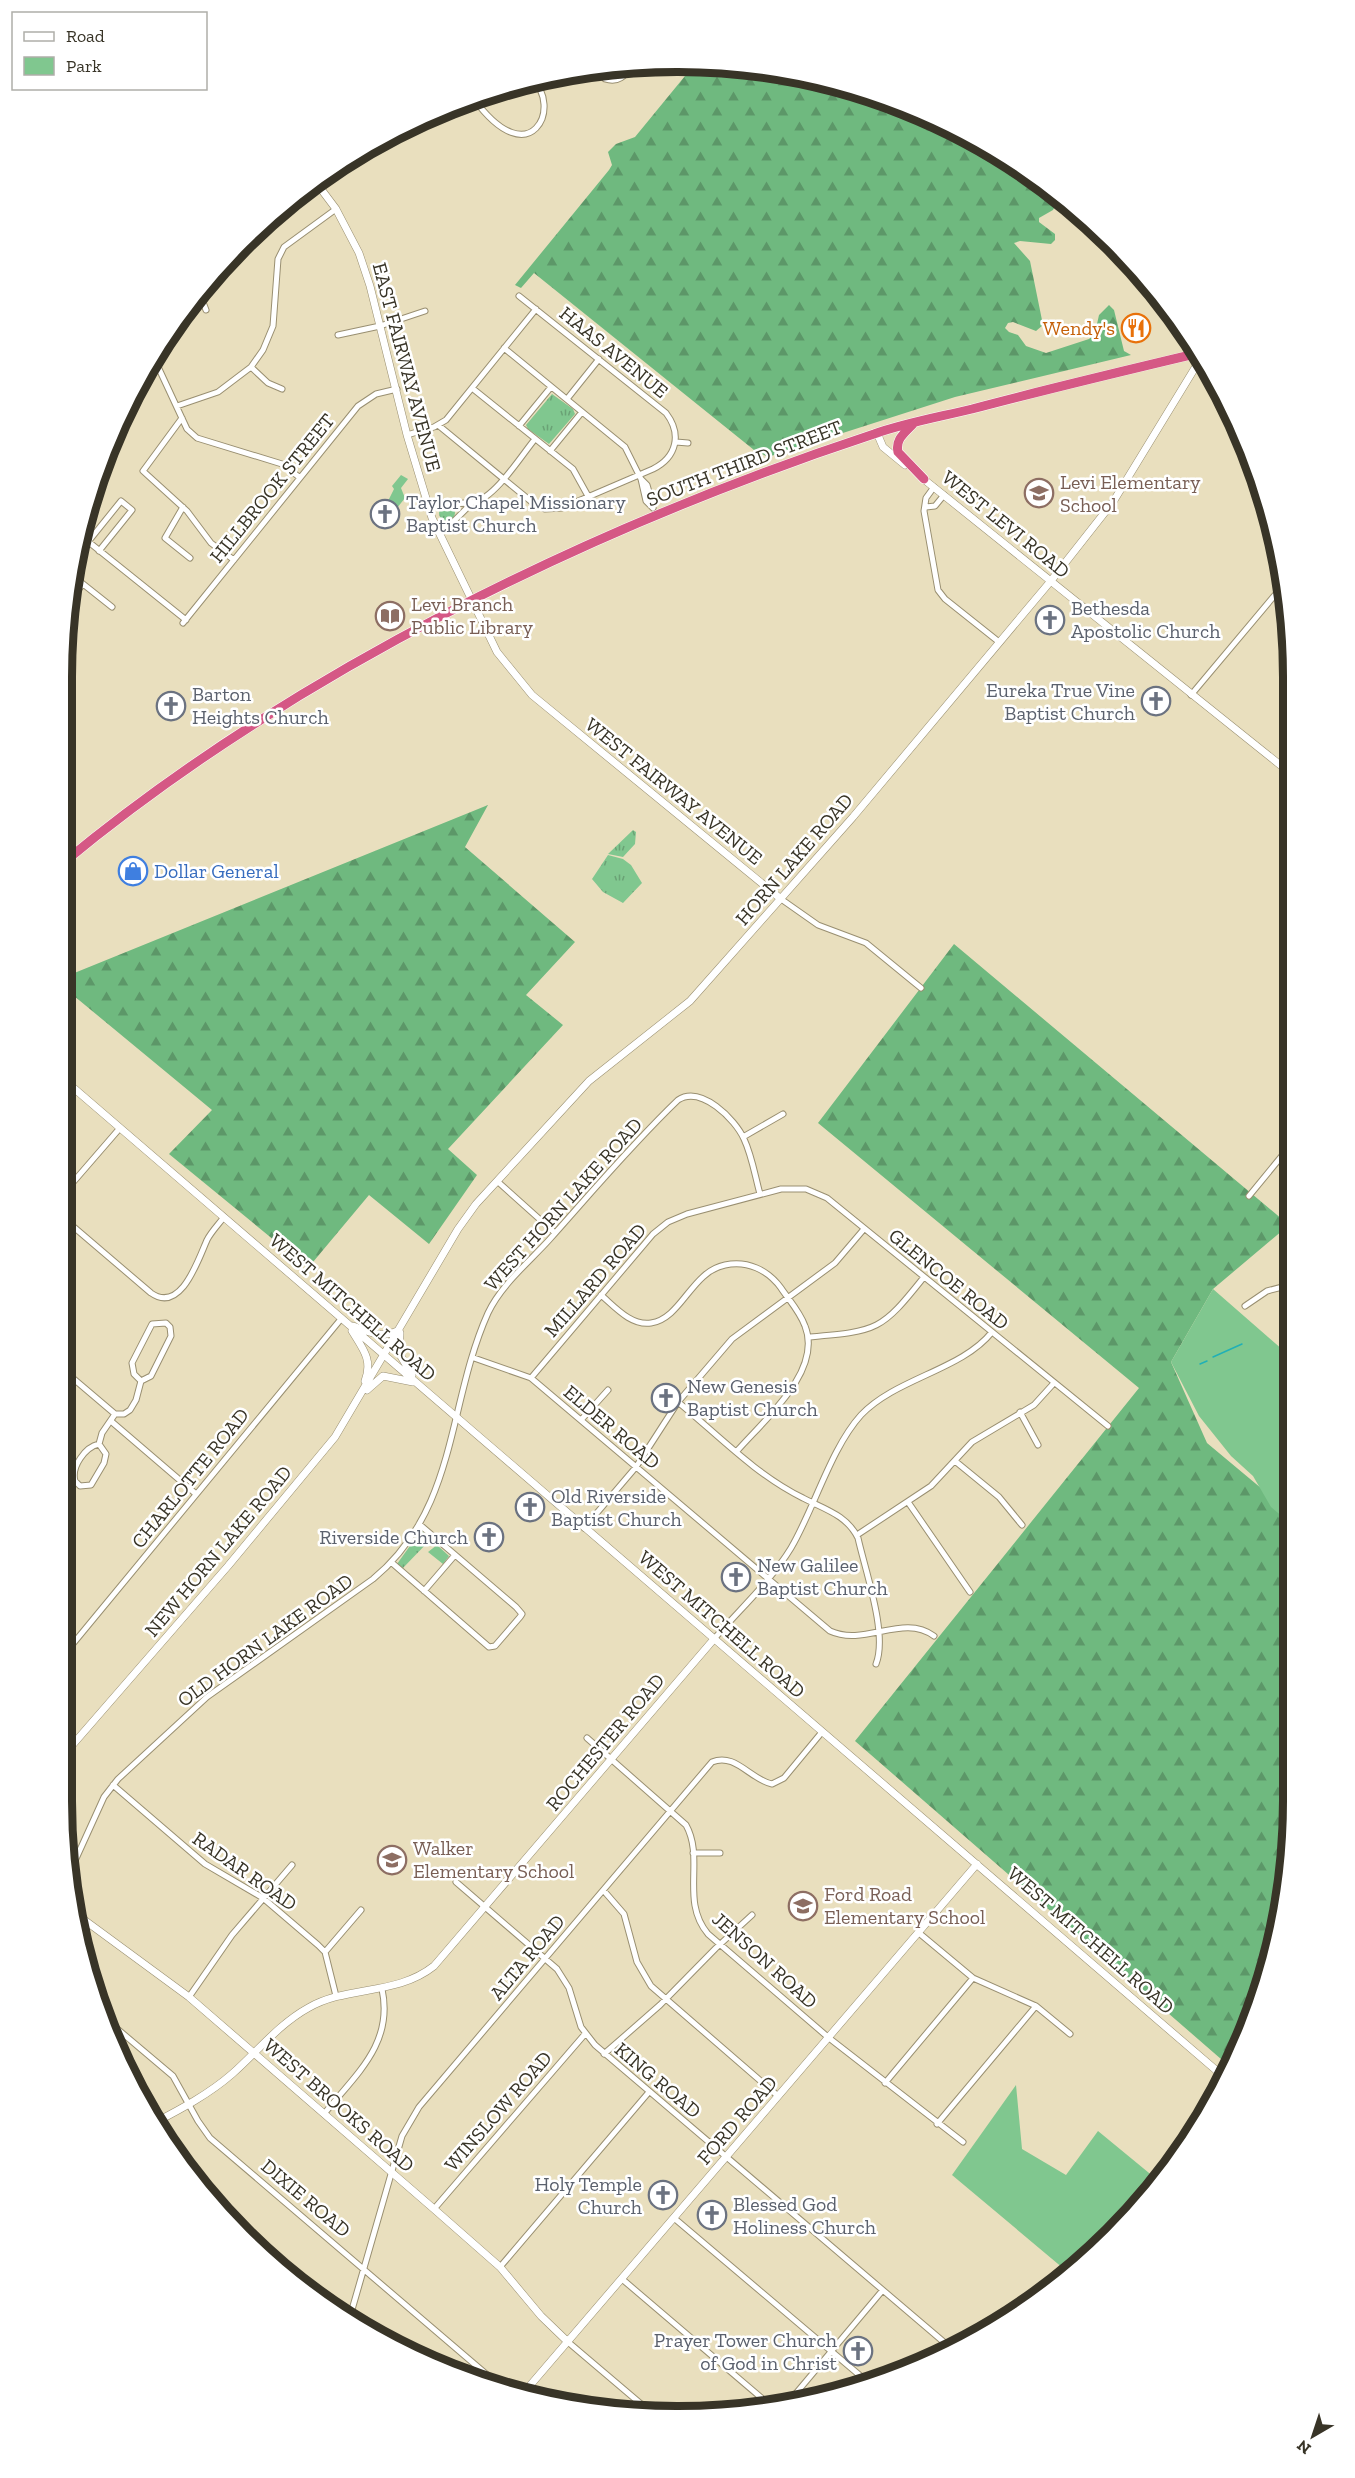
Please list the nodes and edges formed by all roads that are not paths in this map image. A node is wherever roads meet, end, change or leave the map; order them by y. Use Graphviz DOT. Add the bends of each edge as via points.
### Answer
graph roads {
  1 [pos="625,74"];
  2 [pos="602,77"];
  3 [pos="539,89"];
  4 [pos="479,105"];
  5 [pos="321,189"];
  6 [pos="336,209"];
  7 [pos="519,296"];
  8 [pos="203,301"];
  9 [pos="536,309"];
  10 [pos="206,310"];
  11 [pos="425,311"];
  12 [pos="380,326"];
  13 [pos="338,335"];
  14 [pos="504,348"];
  15 [pos="1190,355"];
  16 [pos="598,360"];
  17 [pos="159,364"];
  18 [pos="1196,366"];
  19 [pos="251,367"];
  20 [pos="551,387"];
  21 [pos="472,388"];
  22 [pos="282,389"];
  23 [pos="397,389"];
  24 [pos="567,399"];
  25 [pos="177,406"];
  26 [pos="582,412"];
  27 [pos="182,418"];
  28 [pos="914,423"];
  29 [pos="438,425"];
  30 [pos="519,426"];
  31 [pos="877,433"];
  32 [pos="407,435"];
  33 [pos="535,439"];
  34 [pos="676,442"];
  35 [pos="688,444"];
  36 [pos="550,451"];
  37 [pos="299,477"];
  38 [pos="640,477"];
  39 [pos="503,478"];
  40 [pos="924,479"];
  41 [pos="934,487"];
  42 [pos="944,495"];
  43 [pos="588,496"];
  44 [pos="454,503"];
  45 [pos="472,503"];
  46 [pos="428,506"];
  47 [pos="183,507"];
  48 [pos="926,507"];
  49 [pos="655,511"];
  50 [pos="460,514"];
  51 [pos="436,531"];
  52 [pos="88,542"];
  53 [pos="99,551"];
  54 [pos="190,558"];
  55 [pos="234,560"];
  56 [pos="80,582"];
  57 [pos="1050,582"];
  58 [pos="83,584"];
  59 [pos="79,589"];
  60 [pos="1277,593"];
  61 [pos="471,601"];
  62 [pos="112,607"];
  63 [pos="999,642"];
  64 [pos="1191,695"];
  65 [pos="1283,767"];
  66 [pos="72,856"];
  67 [pos="781,899"];
  68 [pos="921,988"];
  69 [pos="72,1086"];
  70 [pos="783,1114"];
  71 [pos="120,1128"];
  72 [pos="743,1137"];
  73 [pos="1283,1155"];
  74 [pos="497,1181"];
  75 [pos="72,1183"];
  76 [pos="760,1194"];
  77 [pos="1249,1196"];
  78 [pos="224,1217"];
  79 [pos="72,1226"];
  80 [pos="864,1229"];
  81 [pos="555,1233"];
  82 [pos="924,1277"];
  83 [pos="1283,1287"];
  84 [pos="601,1295"];
  85 [pos="788,1298"];
  86 [pos="1245,1306"];
  87 [pos="341,1318"];
  88 [pos="347,1324"];
  89 [pos="400,1329"];
  90 [pos="992,1332"];
  91 [pos="809,1338"];
  92 [pos="384,1355"];
  93 [pos="474,1359"];
  94 [pos="72,1377"];
  95 [pos="531,1378"];
  96 [pos="141,1381"];
  97 [pos="416,1383"];
  98 [pos="1054,1383"];
  99 [pos="608,1389"];
  100 [pos="361,1395"];
  101 [pos="678,1402"];
  102 [pos="1020,1412"];
  103 [pos="115,1414"];
  104 [pos="456,1417"];
  105 [pos="581,1420"];
  106 [pos="112,1422"];
  107 [pos="1108,1426"];
  108 [pos="99,1444"];
  109 [pos="1038,1445"];
  110 [pos="737,1451"];
  111 [pos="955,1461"];
  112 [pos="636,1467"];
  113 [pos="196,1494"];
  114 [pos="908,1502"];
  115 [pos="813,1503"];
  116 [pos="419,1524"];
  117 [pos="1022,1525"];
  118 [pos="584,1528"];
  119 [pos="858,1535"];
  120 [pos="455,1555"];
  121 [pos="391,1562"];
  122 [pos="766,1578"];
  123 [pos="424,1591"];
  124 [pos="970,1592"];
  125 [pos="879,1633"];
  126 [pos="934,1636"];
  127 [pos="714,1639"];
  128 [pos="72,1645"];
  129 [pos="876,1664"];
  130 [pos="822,1732"];
  131 [pos="587,1738"];
  132 [pos="72,1745"];
  133 [pos="612,1759"];
  134 [pos="113,1785"];
  135 [pos="672,1811"];
  136 [pos="693,1853"];
  137 [pos="720,1853"];
  138 [pos="75,1861"];
  139 [pos="977,1864"];
  140 [pos="292,1865"];
  141 [pos="456,1882"];
  142 [pos="604,1891"];
  143 [pos="263,1898"];
  144 [pos="485,1908"];
  145 [pos="361,1910"];
  146 [pos="752,1915"];
  147 [pos="84,1920"];
  148 [pos="919,1933"];
  149 [pos="719,1945"];
  150 [pos="325,1952"];
  151 [pos="545,1959"];
  152 [pos="973,1978"];
  153 [pos="382,1989"];
  154 [pos="336,1996"];
  155 [pos="189,1997"];
  156 [pos="666,2000"];
  157 [pos="1036,2006"];
  158 [pos="117,2028"];
  159 [pos="585,2034"];
  160 [pos="1070,2034"];
  161 [pos="829,2038"];
  162 [pos="254,2052"];
  163 [pos="604,2054"];
  164 [pos="1219,2072"];
  165 [pos="885,2083"];
  166 [pos="649,2092"];
  167 [pos="778,2096"];
  168 [pos="188,2103"];
  169 [pos="324,2114"];
  170 [pos="162,2118"];
  171 [pos="937,2124"];
  172 [pos="963,2142"];
  173 [pos="726,2157"];
  174 [pos="391,2173"];
  175 [pos="434,2209"];
  176 [pos="674,2218"];
  177 [pos="500,2267"];
  178 [pos="366,2269"];
  179 [pos="621,2279"];
  180 [pos="882,2291"];
  181 [pos="353,2311"];
  182 [pos="568,2342"];
  183 [pos="946,2344"];
  184 [pos="831,2351"];
  185 [pos="488,2376"];
  186 [pos="862,2377"];
  187 [pos="529,2387"];
  188 [pos="795,2394"];
  189 [pos="764,2400"];
  190 [pos="642,2405"];
  1 -- 2 [label="street" via="615,81"];
  3 -- 4 [label="street" via="541,120 536,130 527,135 510,134"];
  5 -- 6 [label="main road, EAST FAIRWAY AVENUE"];
  6 -- 12 [label="main road, EAST FAIRWAY AVENUE" via="359,253"];
  6 -- 19 [label="street" via="284,247 279,259 273,326 263,351"];
  7 -- 9 [label="street, HAAS AVENUE"];
  8 -- 10 [label="street"];
  9 -- 14 [label="street"];
  9 -- 16 [label="street, HAAS AVENUE"];
  11 -- 12 [label="street"];
  12 -- 13 [label="street"];
  12 -- 23 [label="main road, EAST FAIRWAY AVENUE"];
  14 -- 20 [label="street"];
  14 -- 21 [label="street"];
  15 -- 28 [label="highway, SOUTH THIRD STREET"];
  16 -- 24 [label="street"];
  16 -- 34 [label="street, HAAS AVENUE" via="666,413"];
  17 -- 25 [label="street"];
  18 -- 57 [label="main road, HORN LAKE ROAD" via="1113,502"];
  19 -- 22 [label="street" via="268,383"];
  19 -- 25 [label="street" via="218,392"];
  20 -- 24 [label="street"];
  20 -- 30 [label="street"];
  21 -- 29 [label="street"];
  21 -- 30 [label="street"];
  23 -- 32 [label="main road, EAST FAIRWAY AVENUE"];
  23 -- 37 [label="street, HILLBROOK STREET" via="376,394 358,406"];
  24 -- 26 [label="street"];
  25 -- 27 [label="street"];
  26 -- 36 [label="street"];
  26 -- 38 [label="street" via="625,447"];
  27 -- 37 [label="street" via="197,438 282,464"];
  27 -- 47 [label="street" via="143,471"];
  28 -- 31 [label="highway, SOUTH THIRD STREET"];
  28 -- 40 [label="highway" via="900,438 897,448"];
  29 -- 32 [label="street"];
  29 -- 39 [label="street"];
  30 -- 33 [label="street"];
  31 -- 40 [label="main road, WEST LEVI ROAD" via="883,447"];
  31 -- 49 [label="highway, SOUTH THIRD STREET"];
  32 -- 46 [label="main road, EAST FAIRWAY AVENUE"];
  33 -- 36 [label="street"];
  33 -- 39 [label="street"];
  34 -- 35 [label="street"];
  34 -- 38 [label="street" via="664,463"];
  36 -- 43 [label="street" via="575,471"];
  37 -- 55 [label="street, HILLBROOK STREET"];
  38 -- 43 [label="street"];
  38 -- 49 [label="street" via="646,501"];
  39 -- 43 [label="street" via="545,509 562,508"];
  39 -- 45 [label="street" via="489,495"];
  40 -- 41 [label="main road, WEST LEVI ROAD"];
  41 -- 42 [label="main road, WEST LEVI ROAD"];
  41 -- 48 [label="street" via="926,498"];
  42 -- 48 [label="street" via="934,506"];
  42 -- 57 [label="main road, WEST LEVI ROAD"];
  44 -- 45 [label="street"];
  44 -- 46 [label="street"];
  44 -- 50 [label="street"];
  45 -- 50 [label="street"];
  46 -- 51 [label="main road, EAST FAIRWAY AVENUE"];
  47 -- 54 [label="street" via="165,538"];
  47 -- 55 [label="street" via="211,543"];
  48 -- 63 [label="street" via="938,590"];
  49 -- 61 [label="highway, SOUTH THIRD STREET"];
  50 -- 51 [label="street"];
  51 -- 61 [label="main road, EAST FAIRWAY AVENUE"];
  52 -- 53 [label="street"];
  52 -- 53 [label="street" via="121,501 132,510"];
  53 -- 55 [label="street, HILLBROOK STREET" via="185,621"];
  56 -- 58 [label="street"];
  57 -- 63 [label="main road, HORN LAKE ROAD"];
  57 -- 64 [label="main road, WEST LEVI ROAD"];
  58 -- 59 [label="street"];
  58 -- 62 [label="street"];
  60 -- 64 [label="street"];
  61 -- 66 [label="highway, SOUTH THIRD STREET" via="319,685 232,740"];
  61 -- 67 [label="main road, WEST FAIRWAY AVENUE" via="497,652 532,695"];
  63 -- 67 [label="main road, HORN LAKE ROAD"];
  64 -- 65 [label="main road, WEST LEVI ROAD"];
  67 -- 68 [label="street, WEST FAIRWAY AVENUE" via="812,922 866,943"];
  67 -- 74 [label="main road, HORN LAKE ROAD" via="690,1001 590,1080"];
  69 -- 71 [label="main road, WEST MITCHELL ROAD"];
  70 -- 72 [label="street"];
  71 -- 75 [label="street"];
  71 -- 78 [label="main road, WEST MITCHELL ROAD"];
  72 -- 76 [label="street"];
  72 -- 81 [label="street, WEST HORN LAKE ROAD" via="710,1103 690,1095 675,1102"];
  73 -- 77 [label="street"];
  74 -- 81 [label="street"];
  74 -- 89 [label="main road, HORN LAKE ROAD" via="458,1229"];
  76 -- 80 [label="street, GLENCOE ROAD" via="793,1187 810,1189"];
  76 -- 84 [label="street, MILLARD ROAD" via="668,1222"];
  78 -- 79 [label="street" via="208,1238 192,1274 172,1297 163,1299"];
  78 -- 87 [label="main road, WEST MITCHELL ROAD"];
  80 -- 82 [label="street, GLENCOE ROAD"];
  80 -- 85 [label="street" via="835,1263"];
  81 -- 93 [label="street, WEST HORN LAKE ROAD" via="493,1304"];
  82 -- 90 [label="street, GLENCOE ROAD"];
  82 -- 91 [label="street" via="879,1326"];
  83 -- 86 [label="street" via="1267,1291"];
  84 -- 85 [label="street" via="631,1319 652,1323 667,1316 706,1273 736,1264 766,1272"];
  84 -- 95 [label="street, MILLARD ROAD"];
  85 -- 91 [label="street" via="802,1318"];
  85 -- 101 [label="street" via="736,1335"];
  87 -- 88 [label="main road, WEST MITCHELL ROAD"];
  87 -- 113 [label="street, CHARLOTTE ROAD"];
  88 -- 89 [label="main road" via="376,1335"];
  88 -- 92 [label="main road, WEST MITCHELL ROAD"];
  88 -- 100 [label="main road" via="369,1361"];
  89 -- 92 [label="main road, HORN LAKE ROAD"];
  89 -- 97 [label="main road" via="398,1350"];
  90 -- 98 [label="street, GLENCOE ROAD"];
  90 -- 115 [label="street, ROCHESTER ROAD" via="979,1346 895,1390 866,1410 848,1434"];
  91 -- 110 [label="street" via="807,1362 800,1378"];
  92 -- 97 [label="main road, WEST MITCHELL ROAD"];
  92 -- 100 [label="main road, NEW HORN LAKE ROAD"];
  93 -- 95 [label="street, ELDER ROAD"];
  93 -- 104 [label="street, WEST HORN LAKE ROAD"];
  94 -- 103 [label="street"];
  95 -- 105 [label="street, ELDER ROAD"];
  96 -- 96 [label="street" via="151,1376 171,1336 170,1327 163,1322 152,1324 132,1363 134,1374"];
  96 -- 103 [label="street" via="132,1408"];
  97 -- 100 [label="main road" via="383,1376"];
  97 -- 104 [label="main road, WEST MITCHELL ROAD"];
  98 -- 102 [label="street" via="1038,1402"];
  98 -- 107 [label="street, GLENCOE ROAD"];
  99 -- 105 [label="street"];
  100 -- 132 [label="main road, NEW HORN LAKE ROAD" via="335,1437 293,1488"];
  101 -- 110 [label="street"];
  101 -- 112 [label="street"];
  102 -- 109 [label="street"];
  102 -- 111 [label="street" via="980,1435"];
  103 -- 106 [label="street"];
  104 -- 116 [label="street, OLD HORN LAKE ROAD" via="444,1468"];
  104 -- 118 [label="main road, WEST MITCHELL ROAD"];
  105 -- 112 [label="street, ELDER ROAD"];
  106 -- 108 [label="street" via="102,1433"];
  106 -- 113 [label="street"];
  108 -- 108 [label="street" via="87,1449 74,1472 80,1486 91,1485 105,1461 106,1454"];
  110 -- 115 [label="street" via="778,1485"];
  111 -- 114 [label="street"];
  111 -- 117 [label="street" via="999,1497"];
  112 -- 118 [label="street"];
  112 -- 122 [label="street, ELDER ROAD"];
  113 -- 128 [label="street, CHARLOTTE ROAD"];
  114 -- 119 [label="street"];
  114 -- 124 [label="street"];
  115 -- 119 [label="street" via="843,1518"];
  115 -- 122 [label="street, ROCHESTER ROAD" via="791,1548"];
  116 -- 120 [label="street"];
  116 -- 121 [label="street, OLD HORN LAKE ROAD"];
  118 -- 127 [label="main road, WEST MITCHELL ROAD"];
  119 -- 125 [label="street"];
  120 -- 123 [label="street"];
  120 -- 123 [label="street" via="522,1614 495,1646 489,1647"];
  121 -- 123 [label="street"];
  121 -- 134 [label="street, OLD HORN LAKE ROAD" via="373,1579 207,1697"];
  122 -- 125 [label="street, ELDER ROAD" via="830,1631 854,1637"];
  122 -- 127 [label="street, ROCHESTER ROAD"];
  125 -- 126 [label="street, ELDER ROAD" via="913,1627"];
  125 -- 129 [label="street"];
  127 -- 130 [label="main road, WEST MITCHELL ROAD"];
  127 -- 133 [label="main road, ROCHESTER ROAD"];
  130 -- 135 [label="street, ALTA ROAD" via="784,1778 772,1785 729,1760 712,1762"];
  130 -- 139 [label="main road, WEST MITCHELL ROAD"];
  131 -- 133 [label="street, JENSON ROAD"];
  133 -- 135 [label="street, JENSON ROAD"];
  133 -- 144 [label="main road, ROCHESTER ROAD"];
  134 -- 138 [label="street, OLD HORN LAKE ROAD"];
  134 -- 143 [label="street, RADAR ROAD" via="205,1864"];
  135 -- 136 [label="street, JENSON ROAD" via="688,1828"];
  135 -- 142 [label="street, ALTA ROAD"];
  136 -- 137 [label="street"];
  136 -- 149 [label="street, JENSON ROAD" via="695,1912 705,1931"];
  139 -- 148 [label="main road, FORD ROAD"];
  139 -- 164 [label="main road, WEST MITCHELL ROAD"];
  140 -- 143 [label="street"];
  141 -- 144 [label="street, KING ROAD"];
  142 -- 151 [label="street, ALTA ROAD"];
  142 -- 156 [label="street" via="624,1914 637,1962 646,1978"];
  143 -- 150 [label="street, RADAR ROAD"];
  143 -- 155 [label="street"];
  144 -- 151 [label="street, KING ROAD"];
  144 -- 153 [label="main road, ROCHESTER ROAD" via="434,1966 408,1982"];
  145 -- 150 [label="street"];
  146 -- 149 [label="street"];
  147 -- 155 [label="main road, WEST BROOKS ROAD"];
  148 -- 152 [label="street"];
  148 -- 161 [label="main road, FORD ROAD"];
  149 -- 156 [label="street"];
  149 -- 161 [label="street, JENSON ROAD"];
  150 -- 154 [label="street"];
  151 -- 159 [label="street, KING ROAD" via="567,1983"];
  151 -- 174 [label="street, ALTA ROAD" via="416,2112 402,2136"];
  152 -- 157 [label="street"];
  152 -- 165 [label="street"];
  153 -- 154 [label="main road, ROCHESTER ROAD"];
  153 -- 169 [label="street" via="385,2021 379,2043"];
  154 -- 162 [label="main road, ROCHESTER ROAD" via="304,2010"];
  155 -- 162 [label="main road, WEST BROOKS ROAD"];
  156 -- 163 [label="street"];
  156 -- 167 [label="street"];
  157 -- 160 [label="street"];
  157 -- 171 [label="street"];
  158 -- 168 [label="street, DIXIE ROAD" via="173,2076"];
  159 -- 163 [label="street, KING ROAD"];
  159 -- 175 [label="street, WINSLOW ROAD"];
  161 -- 165 [label="street, JENSON ROAD"];
  161 -- 167 [label="main road, FORD ROAD"];
  162 -- 168 [label="main road, ROCHESTER ROAD" via="218,2086"];
  162 -- 169 [label="main road, WEST BROOKS ROAD"];
  163 -- 166 [label="street, KING ROAD"];
  165 -- 171 [label="street, JENSON ROAD"];
  166 -- 173 [label="street, KING ROAD"];
  166 -- 177 [label="street"];
  167 -- 173 [label="main road, FORD ROAD"];
  168 -- 170 [label="main road, ROCHESTER ROAD"];
  168 -- 178 [label="street, DIXIE ROAD" via="210,2138"];
  169 -- 174 [label="main road, WEST BROOKS ROAD"];
  171 -- 172 [label="street, JENSON ROAD"];
  173 -- 176 [label="main road, FORD ROAD"];
  173 -- 180 [label="street, KING ROAD"];
  174 -- 175 [label="main road, WEST BROOKS ROAD"];
  174 -- 178 [label="street, ALTA ROAD"];
  175 -- 177 [label="main road, WEST BROOKS ROAD"];
  176 -- 179 [label="main road, FORD ROAD"];
  176 -- 184 [label="street"];
  177 -- 182 [label="main road, WEST BROOKS ROAD"];
  178 -- 181 [label="street, ALTA ROAD"];
  178 -- 185 [label="street, DIXIE ROAD"];
  179 -- 182 [label="main road, FORD ROAD"];
  179 -- 189 [label="street"];
  180 -- 183 [label="street, KING ROAD"];
  180 -- 184 [label="street"];
  182 -- 187 [label="main road, FORD ROAD"];
  182 -- 190 [label="street"];
  184 -- 186 [label="street"];
  184 -- 188 [label="street"];
}
